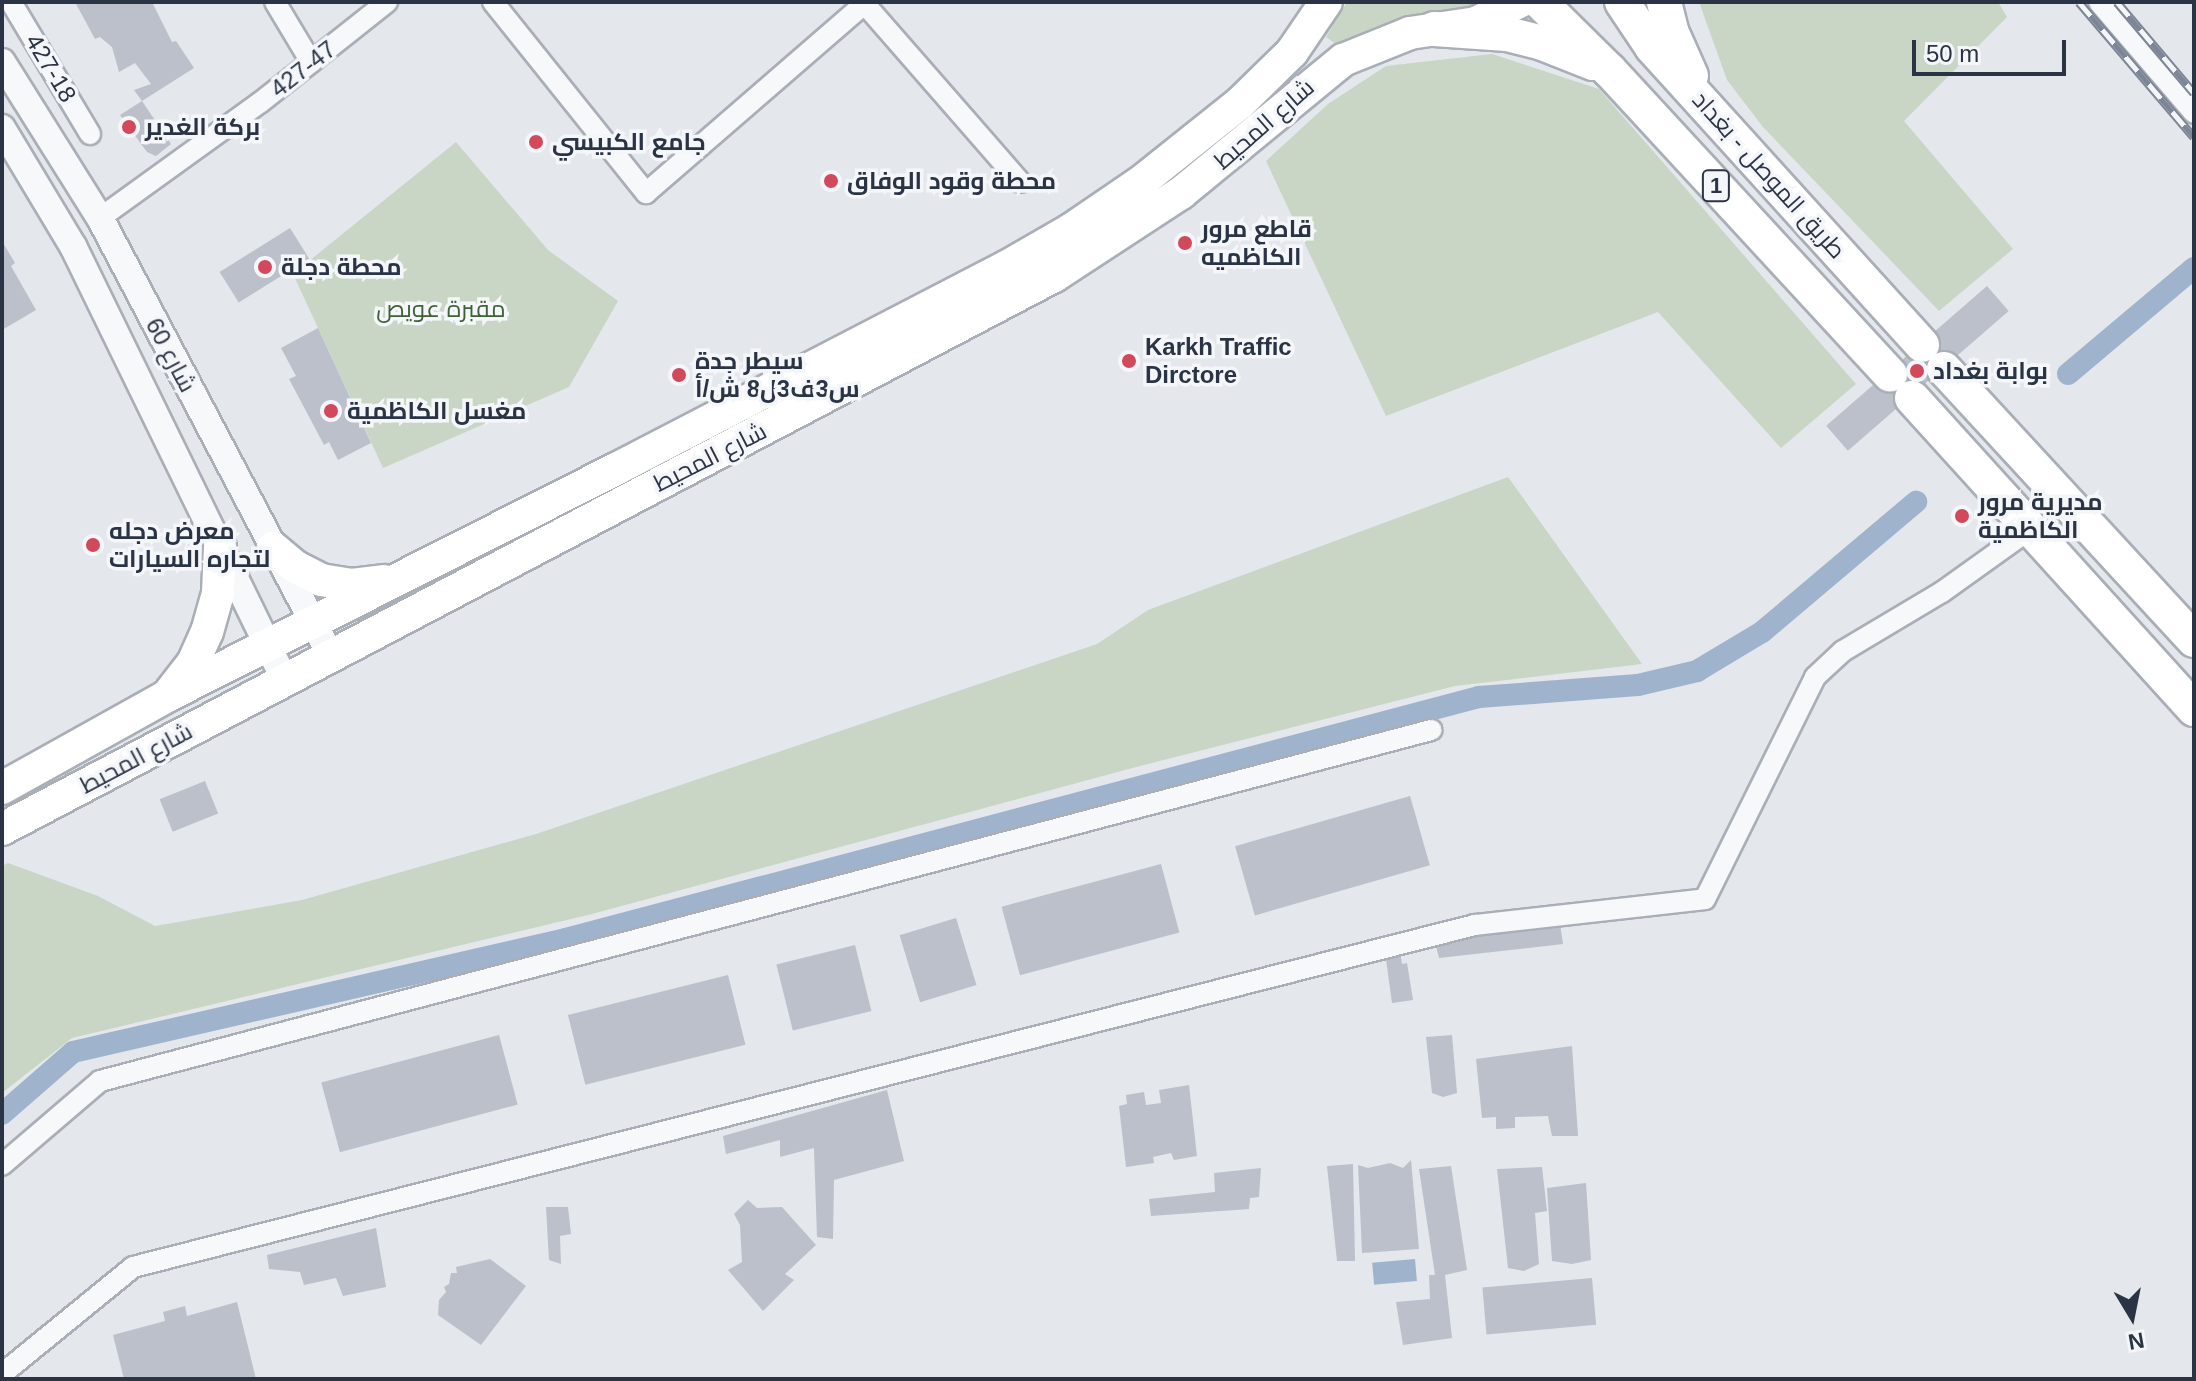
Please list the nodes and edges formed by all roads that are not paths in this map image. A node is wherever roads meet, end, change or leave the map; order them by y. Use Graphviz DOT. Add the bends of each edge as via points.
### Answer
graph roads {
  1 [pos="11,2"];
  2 [pos="275,2"];
  3 [pos="387,2"];
  4 [pos="493,2"];
  5 [pos="1326,2"];
  6 [pos="1519,2"];
  7 [pos="1540,2"];
  8 [pos="1622,2"];
  9 [pos="1664,2"];
  10 [pos="2099,2"];
  11 [pos="864,3"];
  12 [pos="1434,29"];
  13 [pos="2,62"];
  14 [pos="311,62"];
  15 [pos="1610,71"];
  16 [pos="2194,113"];
  17 [pos="2,128"];
  18 [pos="1728,128"];
  19 [pos="90,134"];
  20 [pos="1020,182"];
  21 [pos="100,218"];
  22 [pos="667,441"];
  23 [pos="626,463"];
  24 [pos="679,473"];
  25 [pos="645,491"];
  26 [pos="2030,529"];
  27 [pos="220,547"];
  28 [pos="273,548"];
  29 [pos="399,579"];
  30 [pos="2136,580"];
  31 [pos="2103,611"];
  32 [pos="312,621"];
  33 [pos="2184,629"];
  34 [pos="268,645"];
  35 [pos="2139,652"];
  36 [pos="330,654"];
  37 [pos="284,679"];
  38 [pos="167,696"];
  39 [pos="2194,709"];
  40 [pos="1431,730"];
  41 [pos="2,788"];
  42 [pos="2,829"];
  43 [pos="2,1165"];
  44 [pos="2,1374"];
  1 -- 19 [label="street, 427-18"];
  2 -- 14 [label="street"];
  3 -- 14 [label="street, 427-47"];
  4 -- 11 [label="street" via="646,193"];
  5 -- 22 [label="main road, شارع المحيط" via="1292,52 1240,103 1072,229"];
  6 -- 12 [label="main road, شارع المحيط" via="1476,23"];
  7 -- 15 [label="highway, 1"];
  8 -- 18 [label="highway, طريق الموصل - بغداد / 1" via="1652,47"];
  9 -- 18 [label="highway" via="1685,66"];
  10 -- 16 [label="street"];
  11 -- 20 [label="street"];
  12 -- 15 [label="highway" via="1507,34"];
  12 -- 24 [label="main road, شارع المحيط" via="1387,39 1343,60 1181,193 1054,276"];
  13 -- 21 [label="street, شارع 60"];
  14 -- 21 [label="street, 427-47"];
  15 -- 26 [label="highway, 1"];
  17 -- 27 [label="street, شارع 60" via="73,246"];
  18 -- 30 [label="highway, طريق الموصل - بغداد / 1"];
  21 -- 28 [label="street, شارع 60"];
  22 -- 23 [label="main road, شارع المحيط"];
  22 -- 24 [label="main road" via="667,460"];
  23 -- 25 [label="main road" via="641,473"];
  23 -- 29 [label="main road, شارع المحيط"];
  24 -- 25 [label="main road, شارع المحيط"];
  25 -- 36 [label="main road, شارع المحيط"];
  26 -- 31 [label="highway, 1"];
  26 -- 44 [label="street" via="1942,592 1843,651 1815,677 1705,899 1475,925 133,1267"];
  27 -- 34 [label="street, شارع 60"];
  27 -- 38 [label="main road" via="218,593 207,632 193,663"];
  28 -- 29 [label="main road" via="321,580 351,585"];
  28 -- 32 [label="street, شارع 60"];
  29 -- 32 [label="main road, شارع المحيط"];
  30 -- 31 [label="highway" via="2125,597"];
  30 -- 33 [label="highway, طريق الموصل - بغداد / 1"];
  31 -- 35 [label="highway, 1"];
  32 -- 34 [label="main road, شارع المحيط"];
  32 -- 36 [label="street, شارع 60"];
  33 -- 35 [label="highway" via="2162,626"];
  34 -- 37 [label="street, شارع 60"];
  34 -- 38 [label="main road, شارع المحيط"];
  35 -- 39 [label="highway, 1"];
  36 -- 37 [label="main road, شارع المحيط"];
  37 -- 42 [label="main road, شارع المحيط"];
  38 -- 41 [label="main road, شارع المحيط"];
  40 -- 43 [label="street" via="100,1081"];
}
